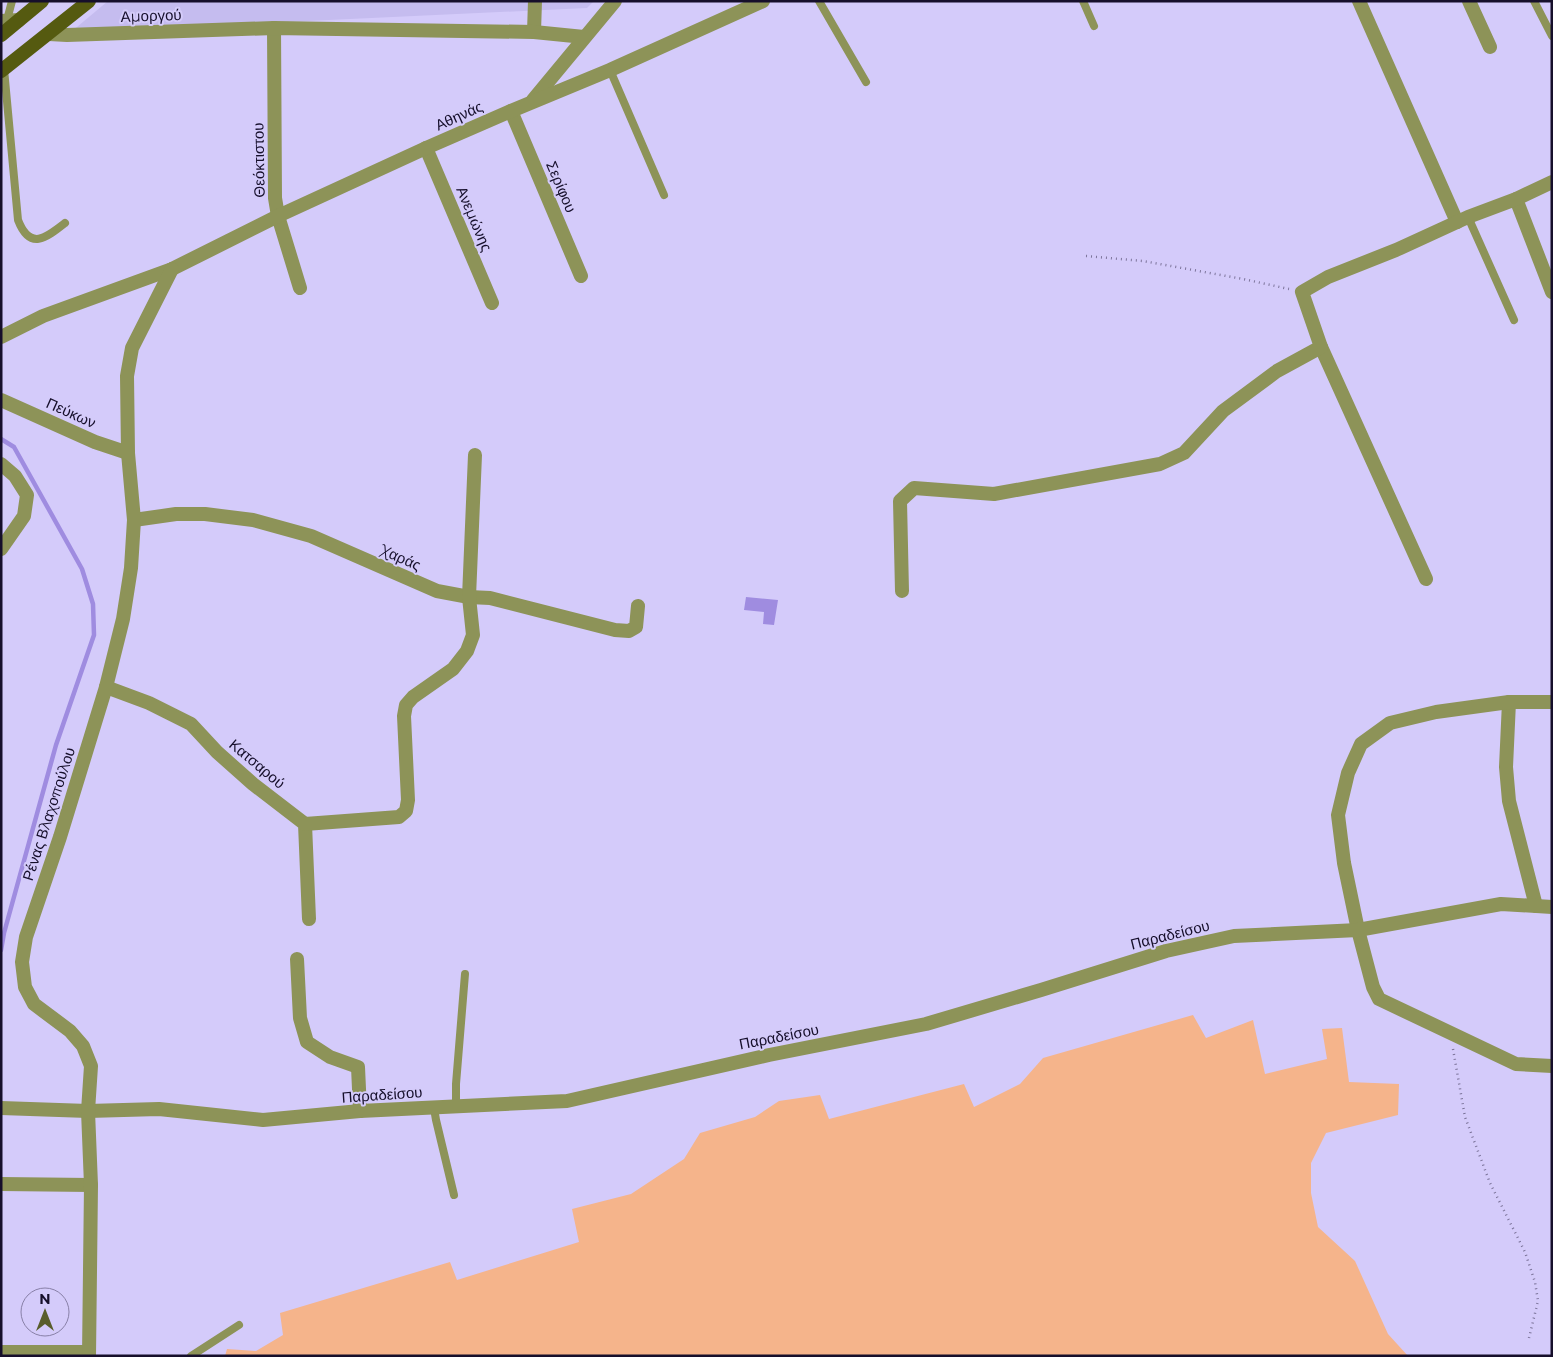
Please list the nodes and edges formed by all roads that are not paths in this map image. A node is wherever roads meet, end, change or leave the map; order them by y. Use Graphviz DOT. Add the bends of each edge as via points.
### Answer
graph roads {
  1 [pos="12,1"];
  2 [pos="42,1"];
  3 [pos="89,1"];
  4 [pos="535,1"];
  5 [pos="615,1"];
  6 [pos="763,1"];
  7 [pos="819,1"];
  8 [pos="1083,1"];
  9 [pos="1359,1"];
  10 [pos="1469,1"];
  11 [pos="1534,1"];
  12 [pos="9,20"];
  13 [pos="1094,26"];
  14 [pos="274,28"];
  15 [pos="534,32"];
  16 [pos="49,34"];
  17 [pos="1,35"];
  18 [pos="1552,36"];
  19 [pos="584,37"];
  20 [pos="1490,47"];
  21 [pos="3,70"];
  22 [pos="610,70"];
  23 [pos="866,82"];
  24 [pos="531,102"];
  25 [pos="511,110"];
  26 [pos="426,148"];
  27 [pos="1552,182"];
  28 [pos="664,195"];
  29 [pos="1516,199"];
  30 [pos="278,216"];
  31 [pos="1463,220"];
  32 [pos="65,222"];
  33 [pos="172,269"];
  34 [pos="581,276"];
  35 [pos="300,288"];
  36 [pos="1552,292"];
  37 [pos="492,304"];
  38 [pos="1514,320"];
  39 [pos="1,336"];
  40 [pos="1321,347"];
  41 [pos="1,400"];
  42 [pos="128,453"];
  43 [pos="475,455"];
  44 [pos="1,464"];
  45 [pos="134,520"];
  46 [pos="6,529"];
  47 [pos="1,549"];
  48 [pos="1426,579"];
  49 [pos="902,592"];
  50 [pos="469,597"];
  51 [pos="638,606"];
  52 [pos="106,686"];
  53 [pos="1509,702"];
  54 [pos="1552,702"];
  55 [pos="305,824"];
  56 [pos="1536,906"];
  57 [pos="1552,907"];
  58 [pos="309,919"];
  59 [pos="1358,930"];
  60 [pos="297,959"];
  61 [pos="465,974"];
  62 [pos="1552,1066"];
  63 [pos="456,1107"];
  64 [pos="1,1108"];
  65 [pos="434,1108"];
  66 [pos="88,1111"];
  67 [pos="360,1112"];
  68 [pos="1,1184"];
  69 [pos="91,1184"];
  70 [pos="454,1195"];
  71 [pos="239,1326"];
  72 [pos="1,1352"];
  73 [pos="89,1354"];
  74 [pos="191,1356"];
  1 -- 12 [label="lane"];
  2 -- 12 [label="main road"];
  3 -- 16 [label="main road"];
  4 -- 15 [label="street"];
  5 -- 19 [label="street"];
  6 -- 22 [label="street, Αθηνάς"];
  7 -- 23 [label="lane"];
  8 -- 13 [label="lane"];
  9 -- 31 [label="street"];
  10 -- 20 [label="street"];
  11 -- 18 [label="lane"];
  12 -- 17 [label="main road"];
  14 -- 15 [label="street, Αμοργού"];
  14 -- 16 [label="street, Αμοργού"];
  14 -- 30 [label="street, Θεόκτιστου" via="275,198"];
  15 -- 19 [label="street, Αμοργού"];
  16 -- 21 [label="main road"];
  19 -- 24 [label="street"];
  21 -- 32 [label="lane" via="18,220 23,233 32,238 47,237"];
  22 -- 24 [label="street, Αθηνάς"];
  22 -- 28 [label="lane"];
  24 -- 25 [label="street, Αθηνάς"];
  25 -- 26 [label="street, Αθηνάς"];
  25 -- 34 [label="street, Σερίφου"];
  26 -- 30 [label="street, Αθηνάς"];
  26 -- 37 [label="street, Ανεμώνης"];
  27 -- 29 [label="street"];
  29 -- 31 [label="street"];
  29 -- 36 [label="street"];
  30 -- 33 [label="street, Αθηνάς"];
  30 -- 35 [label="street, Θεόκτιστου"];
  31 -- 38 [label="lane"];
  31 -- 40 [label="street" via="1328,277 1302,292"];
  33 -- 39 [label="street, Αθηνάς" via="44,316"];
  33 -- 42 [label="street, Ρένας Βλαχοπούλου" via="132,348 127,376"];
  40 -- 48 [label="street"];
  40 -- 49 [label="street" via="1277,371 1223,411 1184,453 1160,464 994,494 914,488 900,501"];
  41 -- 42 [label="street, Πεύκων" via="95,442"];
  42 -- 45 [label="street, Ρένας Βλαχοπούλου"];
  43 -- 50 [label="street"];
  44 -- 46 [label="street" via="15,476 27,496 24,516"];
  45 -- 50 [label="street, Χαράς" via="205,514 254,520 311,536 437,591"];
  45 -- 52 [label="street, Ρένας Βλαχοπούλου" via="123,619"];
  46 -- 47 [label="street"];
  50 -- 51 [label="street, Χαράς" via="490,598 629,631 636,627"];
  50 -- 55 [label="street" via="473,635 467,652 453,669 406,705 406,811 400,817"];
  52 -- 55 [label="street, Κατσαρού" via="191,724 253,784"];
  52 -- 66 [label="street, Ρένας Βλαχοπούλου" via="26,937 22,962 24,987 34,1004 70,1031 83,1046 91,1066"];
  53 -- 54 [label="street"];
  53 -- 56 [label="street" via="1506,767 1509,801"];
  53 -- 59 [label="street" via="1390,722 1361,744 1348,773 1338,815"];
  55 -- 58 [label="street"];
  56 -- 57 [label="street, Παραδείσου"];
  56 -- 59 [label="street, Παραδείσου" via="1501,904"];
  59 -- 62 [label="street" via="1372,987 1379,999 1516,1064"];
  59 -- 63 [label="street, Παραδείσου" via="1234,936 1166,951 926,1024 567,1101"];
  60 -- 67 [label="street" via="300,1018 306,1042 330,1057 358,1066"];
  61 -- 63 [label="lane"];
  63 -- 65 [label="street, Παραδείσου"];
  64 -- 66 [label="street, Παραδείσου"];
  65 -- 67 [label="street, Παραδείσου"];
  65 -- 70 [label="lane"];
  66 -- 67 [label="street, Παραδείσου" via="159,1110 264,1120"];
  66 -- 69 [label="street, Ρένας Βλαχοπούλου"];
  68 -- 69 [label="street"];
  69 -- 73 [label="street, Ρένας Βλαχοπούλου"];
  71 -- 74 [label="lane"];
  72 -- 73 [label="street"];
}
